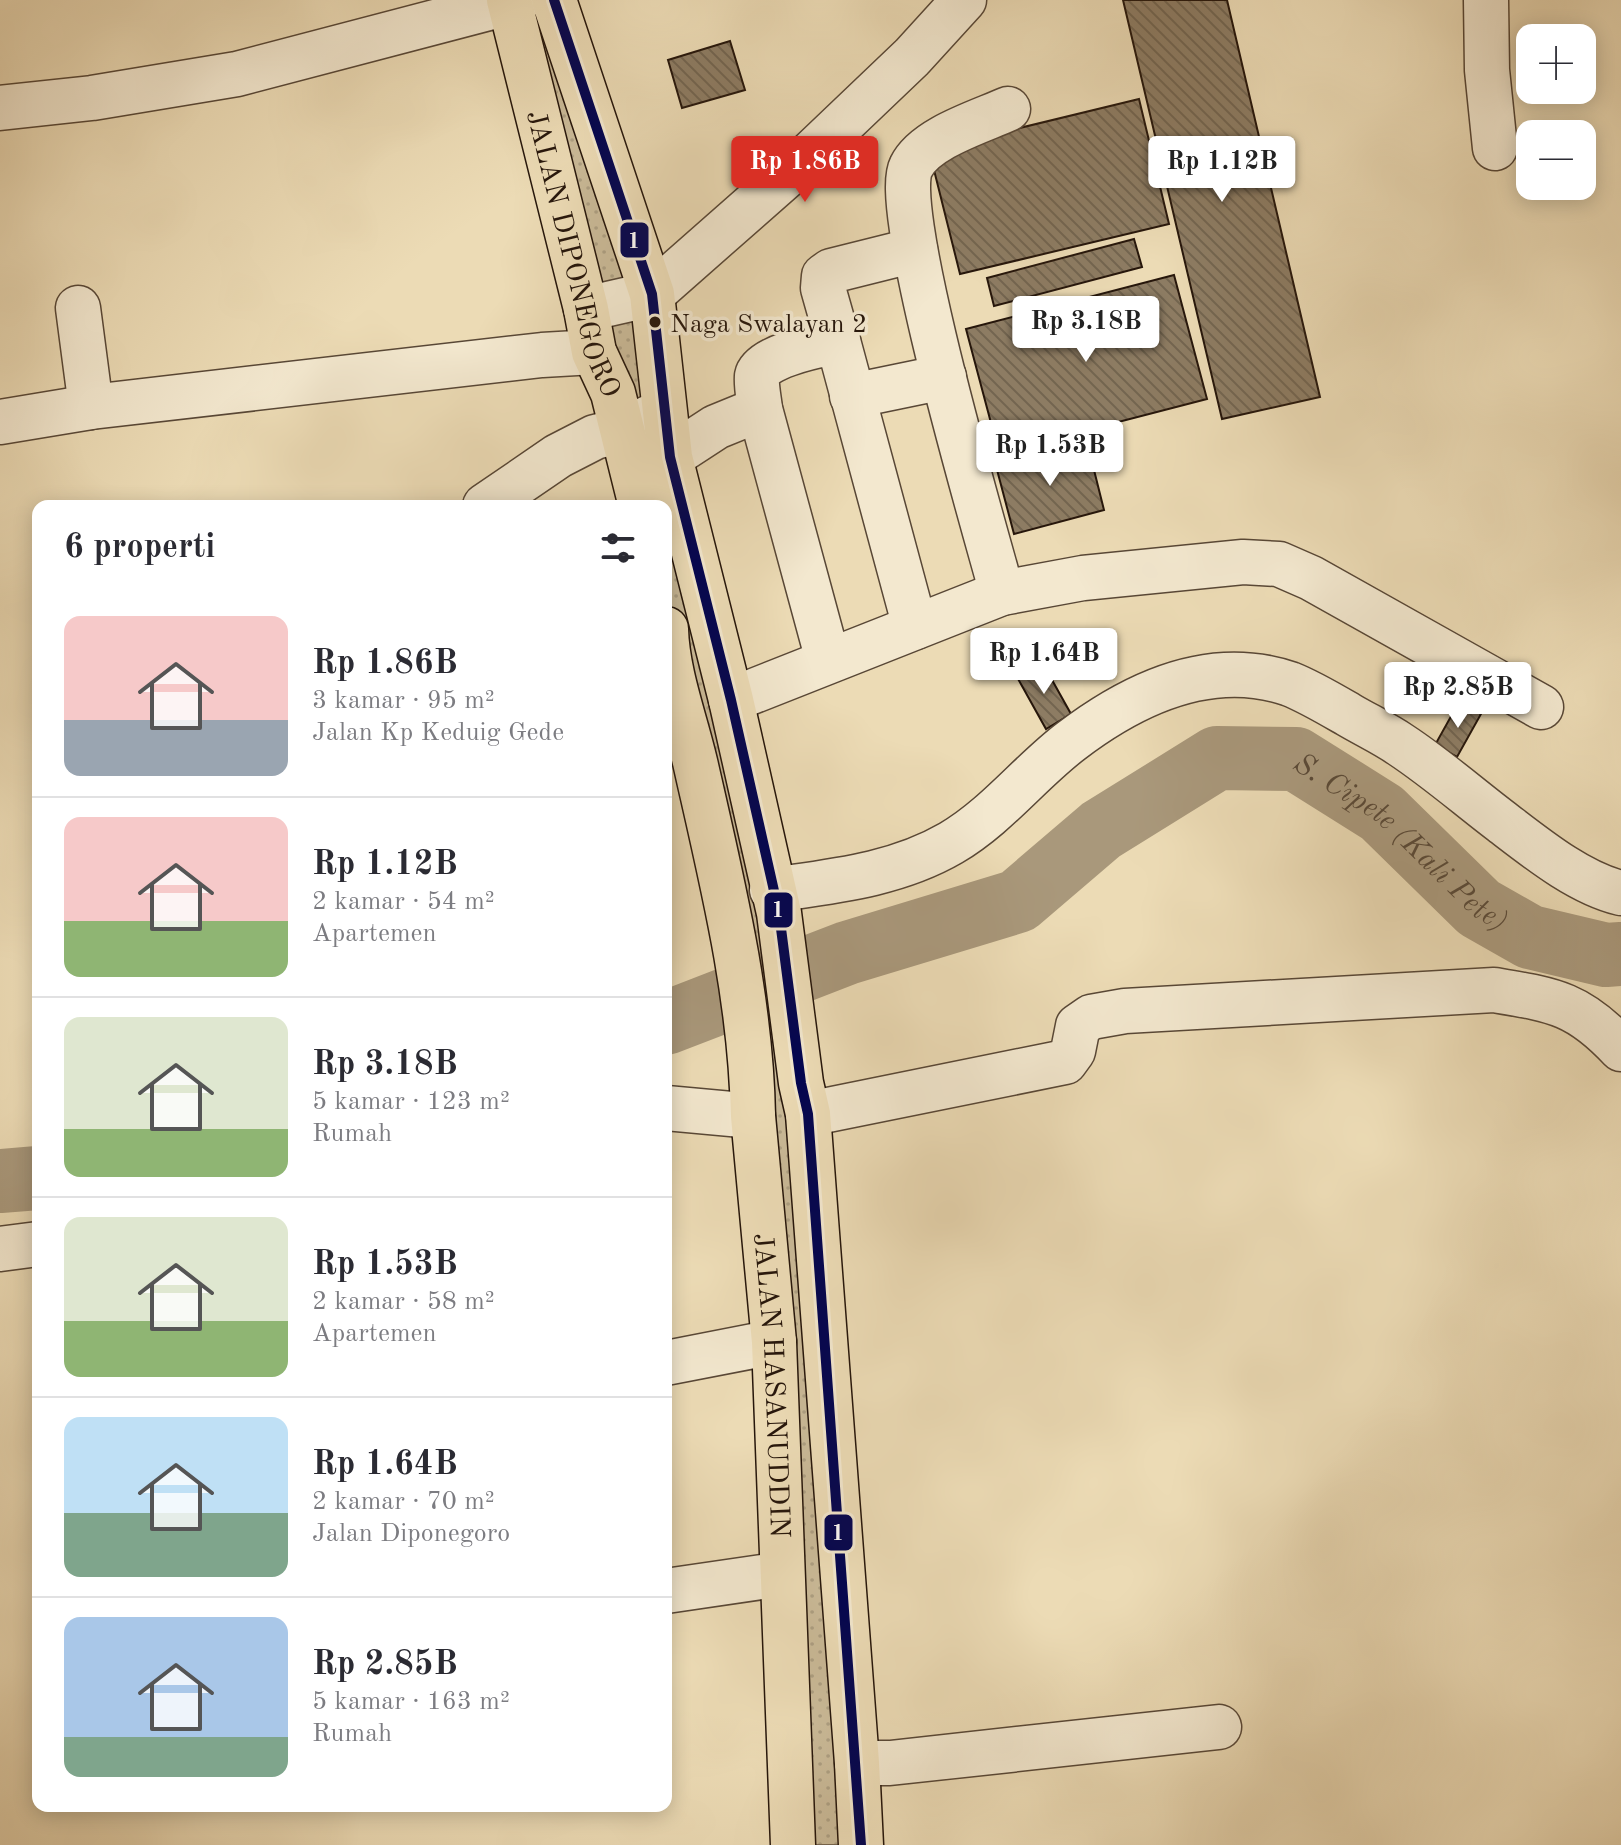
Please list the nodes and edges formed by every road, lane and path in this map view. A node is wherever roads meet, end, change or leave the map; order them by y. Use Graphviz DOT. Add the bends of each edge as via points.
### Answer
graph roads {
  1 [pos="554,0"];
  2 [pos="964,0"];
  3 [pos="1486,0"];
  4 [pos="512,1"];
  5 [pos="404,15"];
  6 [pos="0,108"];
  7 [pos="1008,109"];
  8 [pos="1495,148"];
  9 [pos="915,250"];
  10 [pos="652,294"];
  11 [pos="78,308"];
  12 [pos="586,309"];
  13 [pos="838,341"];
  14 [pos="594,352"];
  15 [pos="944,377"];
  16 [pos="852,396"];
  17 [pos="91,407"];
  18 [pos="760,409"];
  19 [pos="666,410"];
  20 [pos="0,422"];
  21 [pos="642,466"];
  22 [pos="494,500"];
  23 [pos="655,500"];
  24 [pos="672,545"];
  25 [pos="1002,593"];
  26 [pos="915,627"];
  27 [pos="828,660"];
  28 [pos="672,696"];
  29 [pos="731,700"];
  30 [pos="1541,707"];
  31 [pos="675,717"];
  32 [pos="1621,893"];
  33 [pos="775,902"];
  34 [pos="1621,1049"];
  35 [pos="805,1098"];
  36 [pos="752,1099"];
  37 [pos="672,1107"];
  38 [pos="32,1245"];
  39 [pos="0,1249"];
  40 [pos="774,1342"];
  41 [pos="672,1362"];
  42 [pos="782,1574"];
  43 [pos="672,1590"];
  44 [pos="1219,1727"];
  45 [pos="857,1763"];
  46 [pos="793,1845"];
  47 [pos="861,1845"];
  1 -- 10 [label="highway, JALAN DIPONEGORO"];
  2 -- 10 [label="street" via="803,161"];
  3 -- 8 [label="street"];
  4 -- 5 [label="street"];
  4 -- 12 [label="highway, JALAN DIPONEGORO"];
  5 -- 6 [label="street" via="237,74"];
  7 -- 9 [label="street" via="932,143 914,161 906,186"];
  9 -- 13 [label="street" via="824,276"];
  9 -- 15 [label="street"];
  10 -- 12 [label="street"];
  10 -- 19 [label="highway, JALAN DIPONEGORO"];
  11 -- 17 [label="street"];
  12 -- 14 [label="highway, JALAN DIPONEGORO"];
  13 -- 16 [label="street"];
  13 -- 18 [label="street" via="761,368"];
  14 -- 17 [label="street"];
  14 -- 21 [label="highway, JALAN DIPONEGORO"];
  15 -- 16 [label="street"];
  15 -- 25 [label="street"];
  16 -- 26 [label="street"];
  17 -- 20 [label="street"];
  18 -- 21 [label="street"];
  18 -- 27 [label="street"];
  19 -- 21 [label="street"];
  21 -- 22 [label="street" via="595,437"];
  21 -- 23 [label="highway, JALAN DIPONEGORO"];
  24 -- 29 [label="highway, JALAN DIPONEGORO"];
  25 -- 26 [label="street"];
  25 -- 30 [label="street" via="1083,578 1243,562 1279,564"];
  26 -- 27 [label="street"];
  27 -- 29 [label="street"];
  28 -- 31 [label="highway"];
  29 -- 31 [label="highway"];
  29 -- 33 [label="highway, JALAN DIPONEGORO"];
  31 -- 36 [label="highway, JALAN HASANUDDIN" via="732,928"];
  32 -- 33 [label="street" via="1545,855 1402,745 1319,698 1289,684 1219,674 1169,684 1122,707 1070,741 953,842 916,861"];
  33 -- 35 [label="highway, JALAN HASANUDDIN"];
  34 -- 35 [label="street" via="1595,1022 1554,1000 1494,990 1125,1011 1091,1017 1078,1026 1065,1062 880,1101"];
  35 -- 36 [label="highway"];
  35 -- 45 [label="highway, JALAN HASANUDDIN"];
  36 -- 37 [label="street"];
  36 -- 40 [label="highway, JALAN HASANUDDIN"];
  38 -- 39 [label="street"];
  40 -- 41 [label="street"];
  40 -- 42 [label="highway, JALAN HASANUDDIN"];
  42 -- 43 [label="street"];
  42 -- 46 [label="highway, JALAN HASANUDDIN"];
  44 -- 45 [label="street"];
  45 -- 47 [label="highway, JALAN HASANUDDIN"];
}
